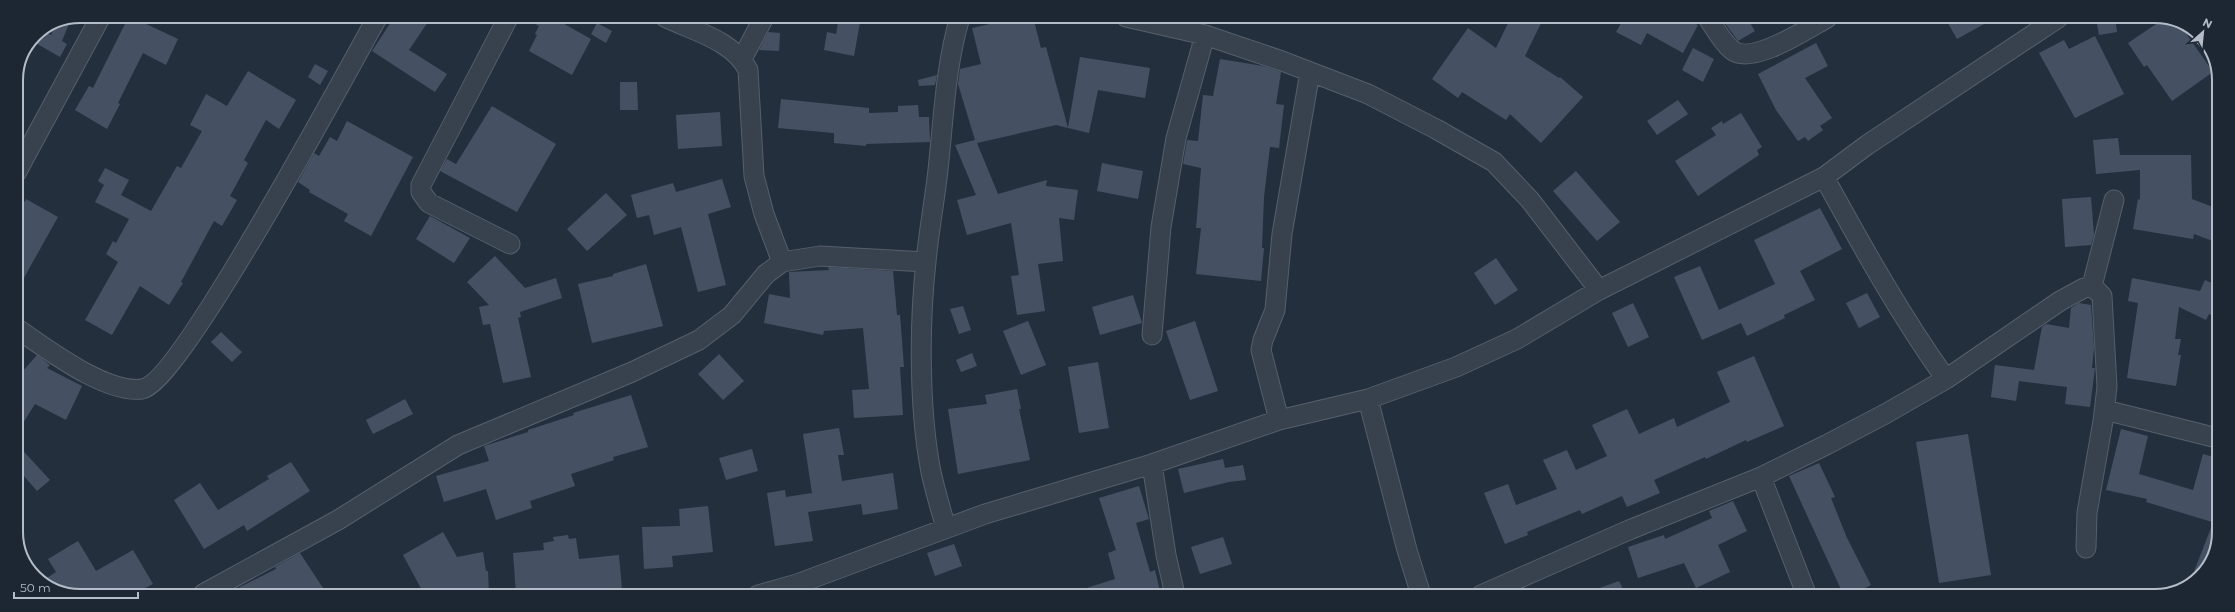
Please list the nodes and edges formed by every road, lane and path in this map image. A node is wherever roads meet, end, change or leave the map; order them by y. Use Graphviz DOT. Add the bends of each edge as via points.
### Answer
graph roads {
  1 [pos="97,23"];
  2 [pos="374,23"];
  3 [pos="505,23"];
  4 [pos="679,23"];
  5 [pos="761,23"];
  6 [pos="958,23"];
  7 [pos="1152,23"];
  8 [pos="1712,23"];
  9 [pos="1818,23"];
  10 [pos="2050,23"];
  11 [pos="1205,35"];
  12 [pos="742,58"];
  13 [pos="1310,72"];
  14 [pos="23,151"];
  15 [pos="1824,177"];
  16 [pos="2114,200"];
  17 [pos="510,244"];
  18 [pos="782,262"];
  19 [pos="926,262"];
  20 [pos="2092,286"];
  21 [pos="1599,290"];
  22 [pos="23,332"];
  23 [pos="1152,335"];
  24 [pos="1946,379"];
  25 [pos="1368,400"];
  26 [pos="2105,410"];
  27 [pos="1279,420"];
  28 [pos="2212,437"];
  29 [pos="1152,464"];
  30 [pos="1761,477"];
  31 [pos="946,528"];
  32 [pos="2086,548"];
  33 [pos="212,589"];
  34 [pos="779,589"];
  35 [pos="1174,589"];
  36 [pos="1419,589"];
  37 [pos="1495,589"];
  38 [pos="1804,589"];
  1 -- 14 [label="street"];
  2 -- 22 [label="street" via="315,133 232,274 174,360 155,380 143,389 97,380"];
  3 -- 17 [label="street" via="421,185 421,192 429,203"];
  4 -- 12 [label="street" via="717,40"];
  5 -- 12 [label="street"];
  6 -- 19 [label="street" via="952,45"];
  7 -- 11 [label="street"];
  8 -- 9 [label="street" via="1732,51 1748,55 1780,44"];
  10 -- 15 [label="street" via="1867,145"];
  11 -- 13 [label="street"];
  11 -- 23 [label="street" via="1176,138 1161,227"];
  12 -- 18 [label="street" via="748,70 754,176 764,214"];
  13 -- 21 [label="street" via="1368,94 1494,162 1530,200"];
  13 -- 27 [label="street" via="1282,234 1275,310 1261,350"];
  15 -- 21 [label="street"];
  15 -- 24 [label="street" via="1878,272"];
  16 -- 20 [label="street"];
  18 -- 19 [label="street" via="820,256"];
  18 -- 33 [label="street" via="766,274 732,315 699,340 632,372 458,445 338,520"];
  19 -- 31 [label="street" via="923,396 931,472"];
  20 -- 24 [label="street" via="2060,301"];
  20 -- 26 [label="street" via="2102,296 2107,365"];
  21 -- 25 [label="street" via="1504,345 1456,367"];
  24 -- 30 [label="street" via="1885,414"];
  25 -- 27 [label="street"];
  25 -- 36 [label="street"];
  26 -- 28 [label="street"];
  26 -- 32 [label="street" via="2087,513"];
  27 -- 29 [label="street"];
  29 -- 31 [label="street"];
  29 -- 35 [label="street"];
  30 -- 37 [label="street" via="1629,530"];
  30 -- 38 [label="street"];
  31 -- 34 [label="street"];
}
